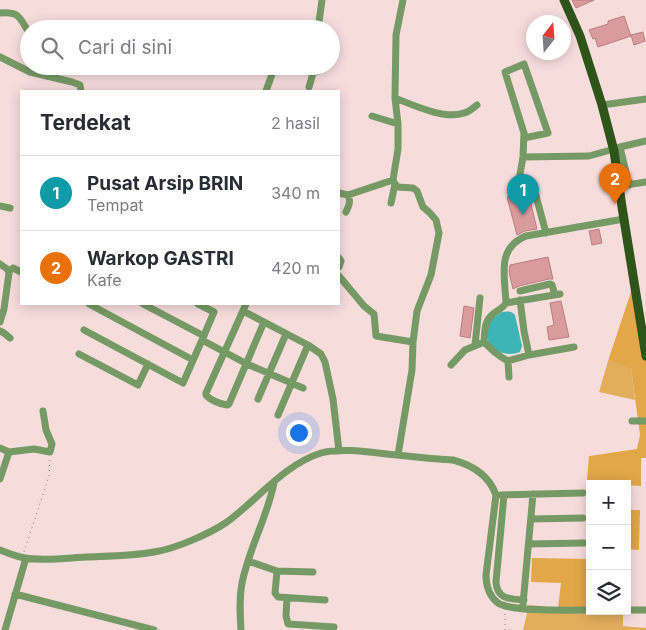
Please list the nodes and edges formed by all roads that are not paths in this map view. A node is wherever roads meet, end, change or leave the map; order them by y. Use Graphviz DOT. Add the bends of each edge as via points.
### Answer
graph roads {
  1 [pos="322,0"];
  2 [pos="403,0"];
  3 [pos="566,0"];
  4 [pos="0,13"];
  5 [pos="21,20"];
  6 [pos="319,20"];
  7 [pos="0,57"];
  8 [pos="20,67"];
  9 [pos="43,75"];
  10 [pos="272,75"];
  11 [pos="313,75"];
  12 [pos="310,87"];
  13 [pos="81,90"];
  14 [pos="266,90"];
  15 [pos="395,98"];
  16 [pos="646,99"];
  17 [pos="477,105"];
  18 [pos="602,105"];
  19 [pos="372,116"];
  20 [pos="398,124"];
  21 [pos="524,138"];
  22 [pos="646,140"];
  23 [pos="614,149"];
  24 [pos="523,157"];
  25 [pos="519,180"];
  26 [pos="394,182"];
  27 [pos="646,182"];
  28 [pos="629,185"];
  29 [pos="619,186"];
  30 [pos="535,192"];
  31 [pos="340,193"];
  32 [pos="348,195"];
  33 [pos="391,203"];
  34 [pos="0,206"];
  35 [pos="10,208"];
  36 [pos="346,212"];
  37 [pos="624,219"];
  38 [pos="546,233"];
  39 [pos="0,264"];
  40 [pos="9,271"];
  41 [pos="20,272"];
  42 [pos="340,277"];
  43 [pos="520,290"];
  44 [pos="480,298"];
  45 [pos="520,300"];
  46 [pos="506,303"];
  47 [pos="91,305"];
  48 [pos="145,305"];
  49 [pos="200,305"];
  50 [pos="244,307"];
  51 [pos="0,322"];
  52 [pos="264,322"];
  53 [pos="84,330"];
  54 [pos="0,331"];
  55 [pos="286,334"];
  56 [pos="10,338"];
  57 [pos="203,338"];
  58 [pos="413,342"];
  59 [pos="484,342"];
  60 [pos="308,345"];
  61 [pos="475,345"];
  62 [pos="574,347"];
  63 [pos="224,352"];
  64 [pos="79,354"];
  65 [pos="529,355"];
  66 [pos="646,356"];
  67 [pos="193,360"];
  68 [pos="508,361"];
  69 [pos="148,364"];
  70 [pos="246,364"];
  71 [pos="452,365"];
  72 [pos="268,373"];
  73 [pos="509,377"];
  74 [pos="292,383"];
  75 [pos="303,388"];
  76 [pos="258,399"];
  77 [pos="43,411"];
  78 [pos="278,415"];
  79 [pos="632,421"];
  80 [pos="646,421"];
  81 [pos="0,448"];
  82 [pos="339,451"];
  83 [pos="10,452"];
  84 [pos="398,456"];
  85 [pos="0,478"];
  86 [pos="274,482"];
  87 [pos="583,493"];
  88 [pos="533,494"];
  89 [pos="500,495"];
  90 [pos="531,518"];
  91 [pos="583,518"];
  92 [pos="584,543"];
  93 [pos="529,544"];
  94 [pos="0,550"];
  95 [pos="24,558"];
  96 [pos="248,561"];
  97 [pos="277,571"];
  98 [pos="313,572"];
  99 [pos="15,594"];
  100 [pos="287,598"];
  101 [pos="325,600"];
  102 [pos="523,604"];
  103 [pos="586,610"];
  104 [pos="631,610"];
  105 [pos="646,610"];
  106 [pos="118,622"];
  107 [pos="334,627"];
  108 [pos="5,630"];
  109 [pos="116,630"];
  110 [pos="154,630"];
  111 [pos="241,630"];
  1 -- 6 [label="street"];
  2 -- 15 [label="street" via="396,35"];
  3 -- 18 [label="main road"];
  4 -- 5 [label="street" via="12,12"];
  7 -- 8 [label="street"];
  9 -- 13 [label="street" via="80,85"];
  10 -- 14 [label="street"];
  11 -- 12 [label="street"];
  15 -- 17 [label="street" via="451,115 466,113"];
  15 -- 20 [label="street"];
  16 -- 18 [label="street"];
  18 -- 23 [label="main road"];
  19 -- 20 [label="street"];
  20 -- 26 [label="street"];
  21 -- 21 [label="street" via="548,133 524,64 505,72 524,128"];
  21 -- 24 [label="street"];
  22 -- 28 [label="street" via="620,147"];
  23 -- 24 [label="street" via="588,156"];
  23 -- 29 [label="main road"];
  24 -- 25 [label="street"];
  26 -- 32 [label="street"];
  26 -- 33 [label="street"];
  26 -- 58 [label="street" via="417,191 423,207 434,216 439,233 431,275 417,312"];
  27 -- 28 [label="street"];
  28 -- 29 [label="street"];
  29 -- 37 [label="main road"];
  30 -- 38 [label="street"];
  31 -- 32 [label="street"];
  32 -- 36 [label="street" via="350,201"];
  34 -- 35 [label="street"];
  37 -- 38 [label="street"];
  37 -- 66 [label="main road"];
  38 -- 46 [label="street" via="519,238 508,249 505,257"];
  39 -- 40 [label="street"];
  40 -- 41 [label="street" via="13,268"];
  40 -- 51 [label="street"];
  42 -- 58 [label="street" via="374,314 377,337"];
  43 -- 45 [label="street" via="550,284 558,295"];
  44 -- 61 [label="street"];
  45 -- 46 [label="street"];
  45 -- 65 [label="street"];
  46 -- 59 [label="street" via="487,321"];
  47 -- 67 [label="street"];
  48 -- 57 [label="street"];
  49 -- 57 [label="street" via="214,312"];
  50 -- 52 [label="street"];
  50 -- 63 [label="street"];
  52 -- 55 [label="street"];
  52 -- 70 [label="street"];
  53 -- 69 [label="street"];
  54 -- 56 [label="street"];
  55 -- 60 [label="street"];
  55 -- 72 [label="street"];
  57 -- 63 [label="street"];
  57 -- 67 [label="street"];
  58 -- 84 [label="street" via="412,370"];
  59 -- 61 [label="street"];
  59 -- 68 [label="street"];
  60 -- 74 [label="street"];
  60 -- 82 [label="street" via="321,354 325,362"];
  61 -- 71 [label="street" via="465,350"];
  62 -- 65 [label="street"];
  63 -- 70 [label="street"];
  63 -- 70 [label="street" via="206,393 208,398 229,404"];
  64 -- 69 [label="street" via="138,385"];
  65 -- 68 [label="street"];
  67 -- 69 [label="street" via="183,383"];
  68 -- 73 [label="street"];
  70 -- 72 [label="street"];
  72 -- 74 [label="street"];
  72 -- 76 [label="street"];
  74 -- 75 [label="street"];
  74 -- 78 [label="street"];
  77 -- 83 [label="street" via="52,444 50,452 34,449"];
  79 -- 80 [label="street"];
  81 -- 83 [label="street"];
  82 -- 84 [label="street"];
  82 -- 86 [label="street" via="313,457"];
  83 -- 85 [label="street"];
  84 -- 89 [label="street" via="464,463 478,470"];
  86 -- 95 [label="street" via="221,526 161,551"];
  86 -- 96 [label="street"];
  87 -- 88 [label="street"];
  88 -- 89 [label="street"];
  88 -- 90 [label="street"];
  89 -- 102 [label="street" via="496,589 502,596"];
  89 -- 102 [label="street" via="487,587 498,603 505,606"];
  90 -- 91 [label="street"];
  90 -- 93 [label="street"];
  92 -- 93 [label="street"];
  93 -- 102 [label="street"];
  94 -- 95 [label="street"];
  95 -- 99 [label="street"];
  96 -- 97 [label="street"];
  96 -- 111 [label="street" via="240,602"];
  97 -- 98 [label="street"];
  97 -- 100 [label="street" via="276,595"];
  99 -- 106 [label="street"];
  99 -- 108 [label="street"];
  100 -- 101 [label="street"];
  100 -- 107 [label="street" via="288,624"];
  102 -- 103 [label="street" via="540,610"];
  104 -- 105 [label="street"];
  106 -- 109 [label="street"];
  106 -- 110 [label="street"];
}
